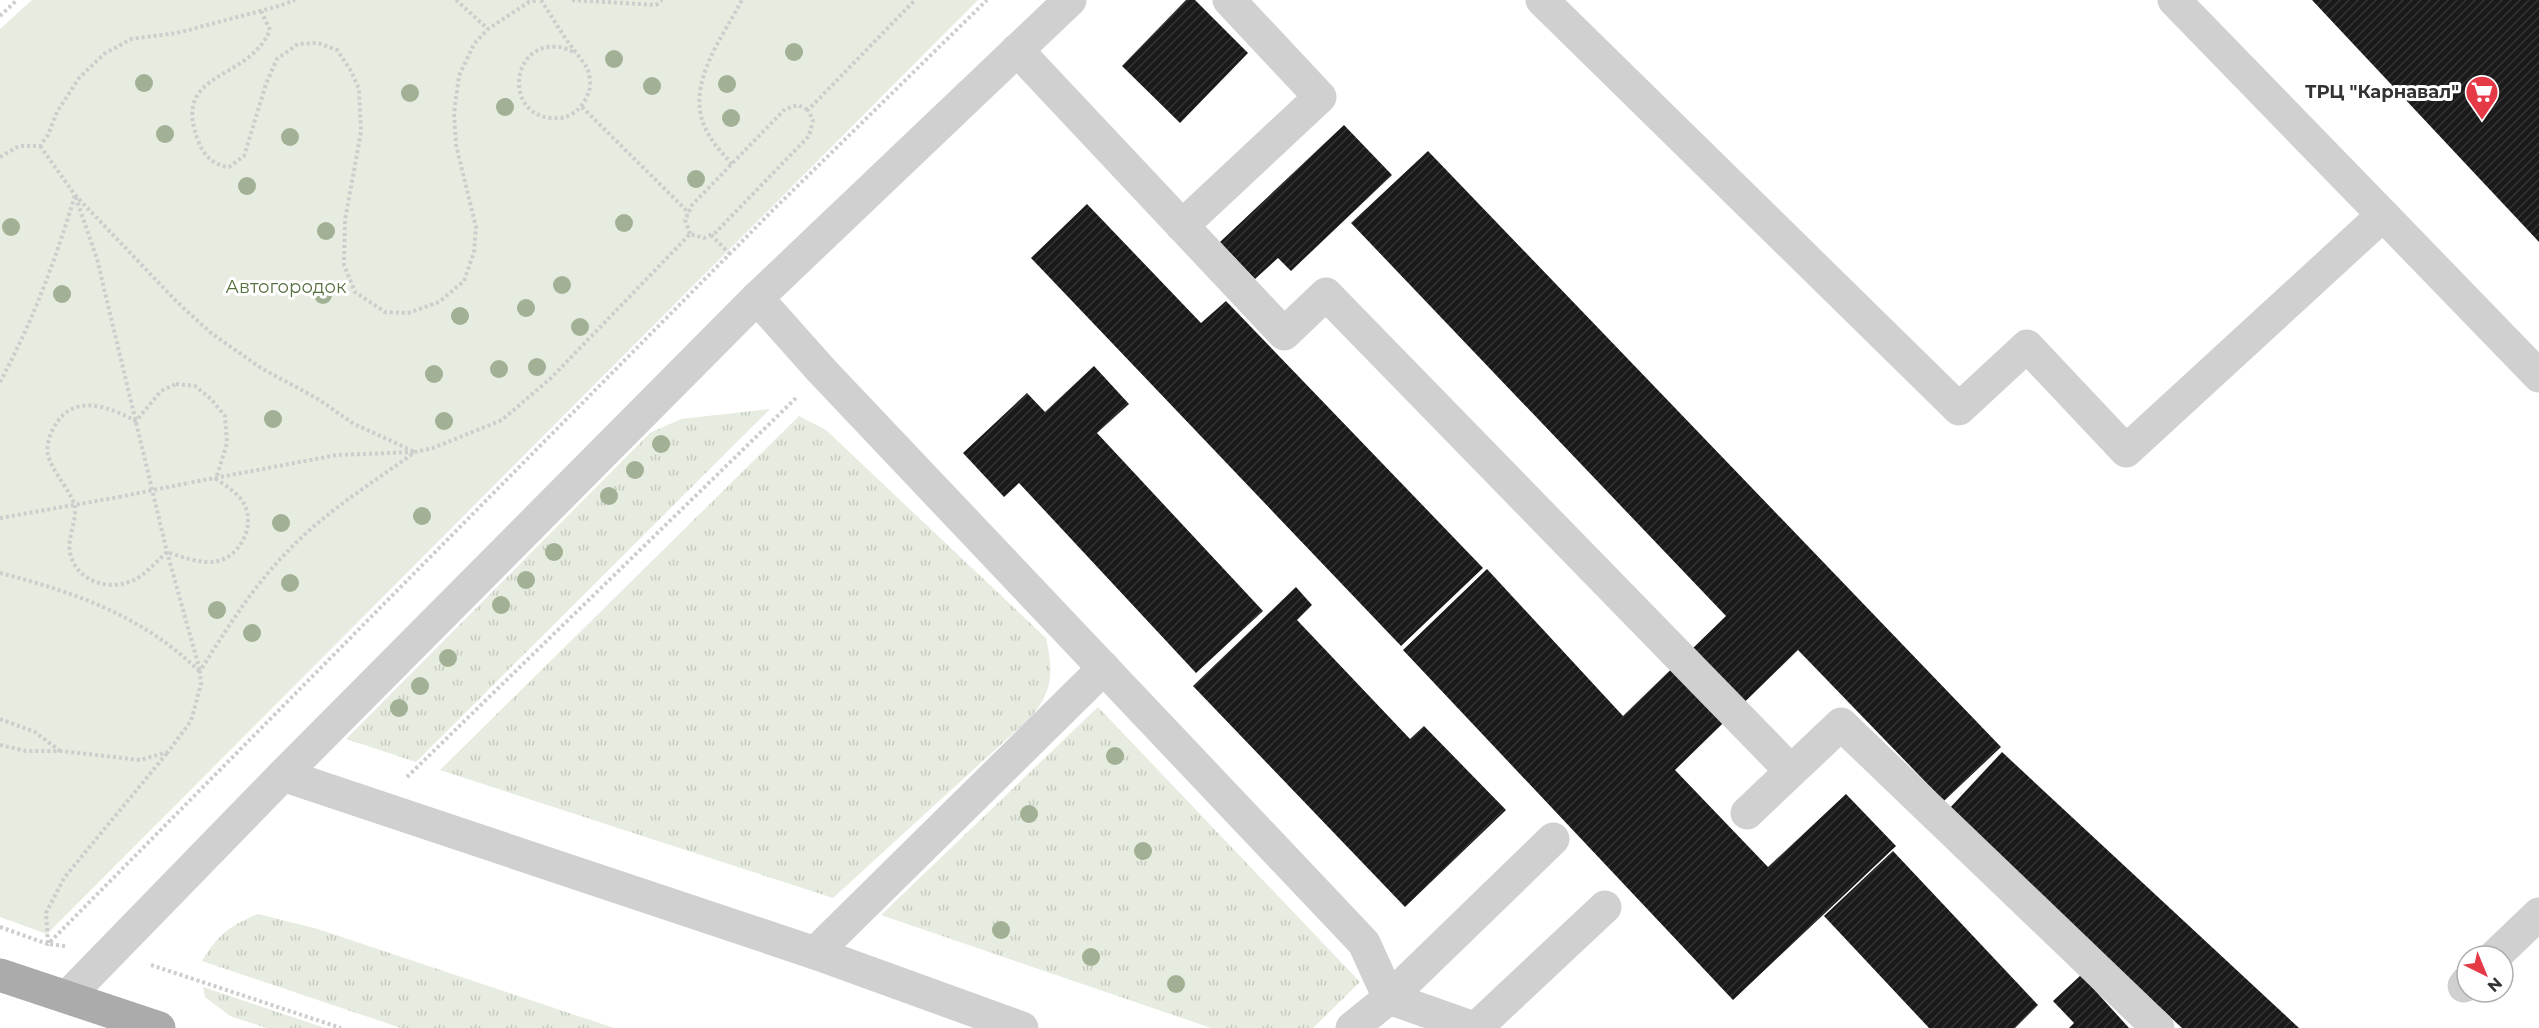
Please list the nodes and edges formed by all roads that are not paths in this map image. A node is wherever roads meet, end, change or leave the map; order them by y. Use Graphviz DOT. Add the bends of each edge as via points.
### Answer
graph roads {
  1 [pos="1070,0"];
  2 [pos="1229,0"];
  3 [pos="1542,0"];
  4 [pos="2174,0"];
  5 [pos="1017,50"];
  6 [pos="2383,215"];
  7 [pos="1182,226"];
  8 [pos="757,298"];
  9 [pos="2539,375"];
  10 [pos="1104,668"];
  11 [pos="1791,771"];
  12 [pos="283,775"];
  13 [pos="1747,813"];
  14 [pos="1553,839"];
  15 [pos="1605,908"];
  16 [pos="2539,914"];
  17 [pos="2508,944"];
  18 [pos="815,953"];
  19 [pos="0,975"];
  20 [pos="67,997"];
  21 [pos="1389,998"];
  22 [pos="159,1028"];
  23 [pos="1022,1028"];
  24 [pos="1352,1028"];
  25 [pos="1475,1028"];
  26 [pos="2158,1028"];
  1 -- 5 [label="lane"];
  2 -- 7 [label="lane" via="1320,97"];
  3 -- 6 [label="lane" via="1959,409 2027,346 2126,451"];
  4 -- 6 [label="lane"];
  5 -- 7 [label="lane"];
  5 -- 8 [label="lane"];
  6 -- 9 [label="lane"];
  7 -- 11 [label="lane" via="1284,334 1326,294"];
  8 -- 10 [label="lane"];
  8 -- 12 [label="lane"];
  10 -- 18 [label="lane"];
  10 -- 21 [label="lane" via="1364,943"];
  11 -- 13 [label="lane"];
  11 -- 26 [label="lane" via="1841,724"];
  12 -- 18 [label="lane"];
  12 -- 20 [label="lane"];
  14 -- 21 [label="lane"];
  15 -- 25 [label="lane"];
  16 -- 17 [label="lane"];
  18 -- 23 [label="lane"];
  19 -- 20 [label="main road"];
  20 -- 22 [label="main road"];
  21 -- 24 [label="lane"];
  21 -- 25 [label="lane"];
}
